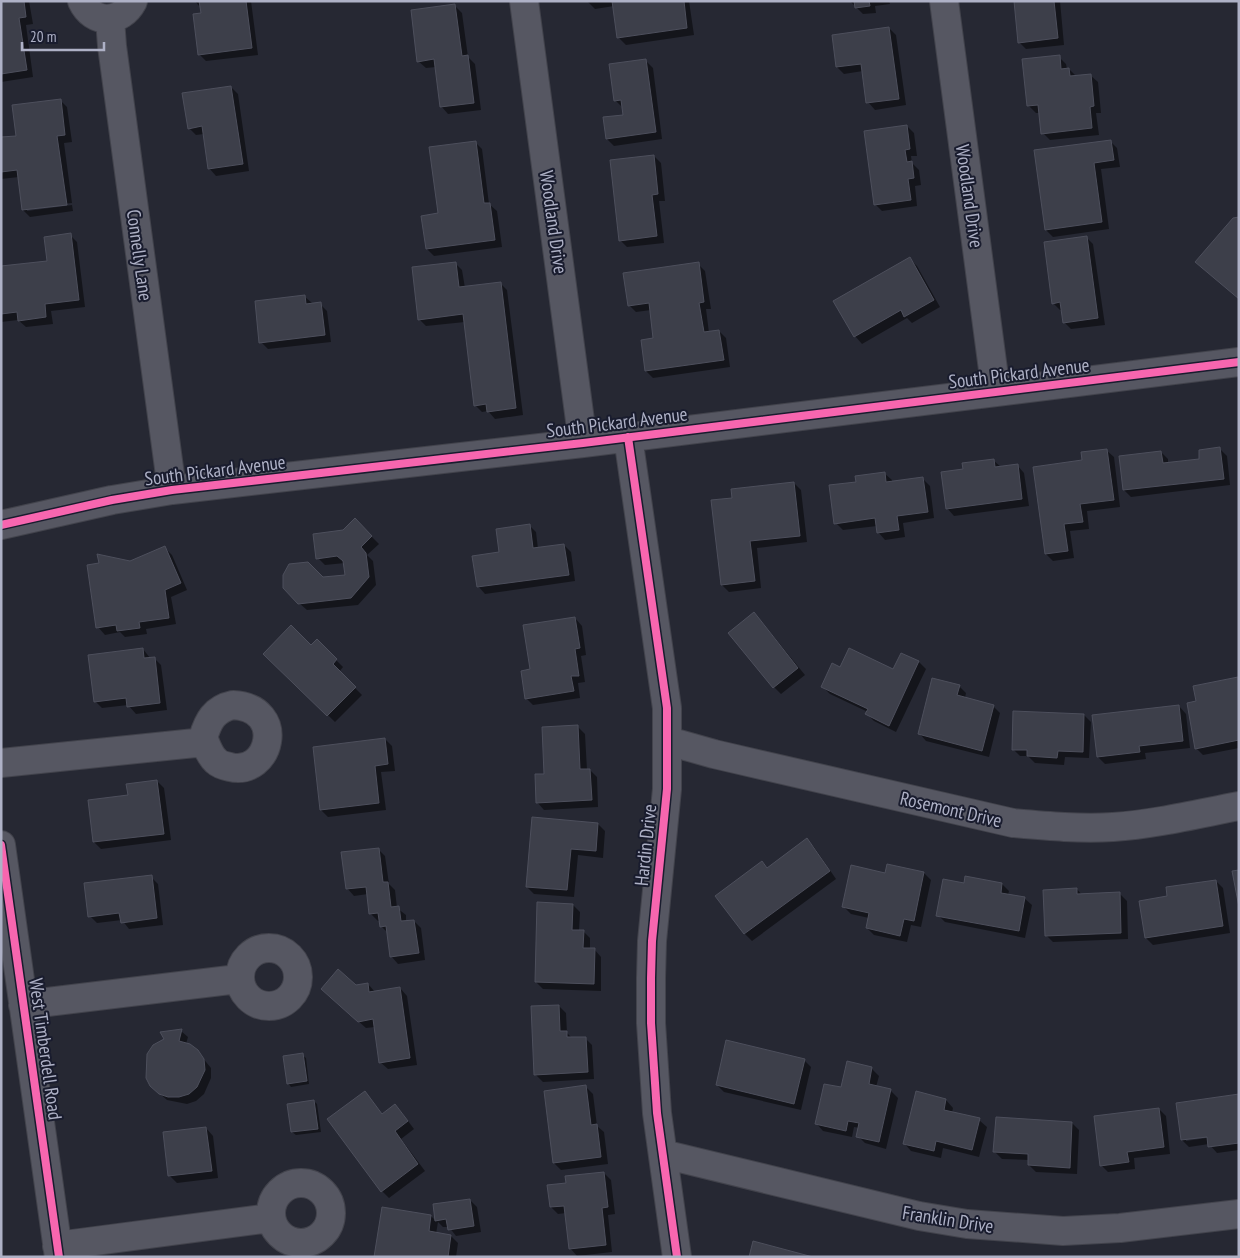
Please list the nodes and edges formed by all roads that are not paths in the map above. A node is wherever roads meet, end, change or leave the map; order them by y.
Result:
1 (82, 1) edge
2 (133, 1) edge
3 (524, 1) edge
4 (944, 1) edge
5 (110, 19) junction
6 (1239, 362) edge
7 (996, 392) junction
8 (628, 438) junction
9 (584, 443) junction
10 (172, 490) junction
11 (1, 525) edge
12 (668, 741) junction
13 (205, 742) dead end
14 (1, 763) edge
15 (1239, 806) edge
16 (1, 845) edge
17 (238, 978) dead end
18 (23, 1005) junction
19 (663, 1154) junction
20 (1239, 1214) edge
21 (271, 1218) dead end
22 (58, 1251) edge
23 (677, 1257) edge

1 - 5 street
2 - 5 street
3 - 9 street, Woodland Drive
4 - 7 street, Woodland Drive
5 - 10 street, Connelly Lane
6 - 7 street, South Pickard Avenue
7 - 8 street, South Pickard Avenue
8 - 9 street, South Pickard Avenue
8 - 12 street, Hardin Drive
9 - 10 street, South Pickard Avenue
10 - 11 street, South Pickard Avenue
12 - 15 street, Rosemont Drive
12 - 19 street, Hardin Drive
13 - 14 street
16 - 18 street, West Timberdell Road
17 - 18 street, West Timberdell Road
18 - 22 street, West Timberdell Road
19 - 20 street, Franklin Drive
19 - 23 street, Hardin Drive
21 - 22 street, West Timberdell Road

